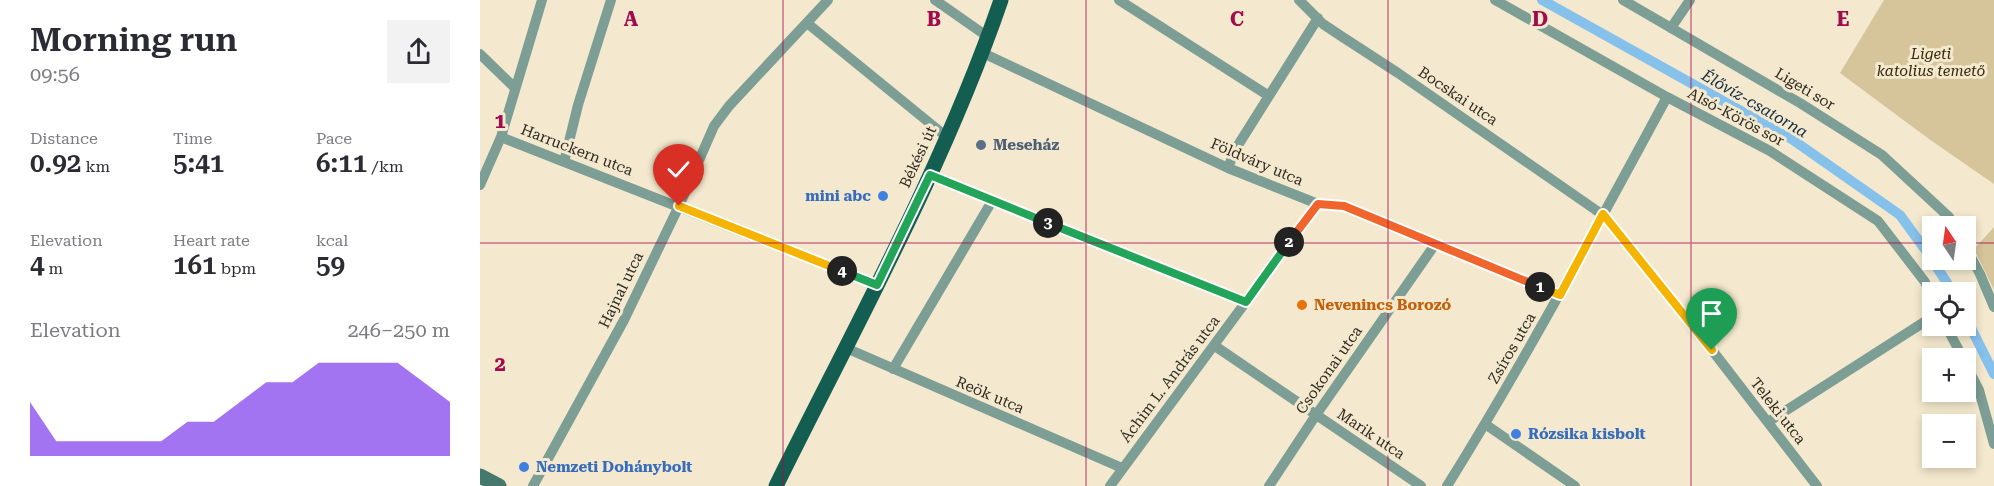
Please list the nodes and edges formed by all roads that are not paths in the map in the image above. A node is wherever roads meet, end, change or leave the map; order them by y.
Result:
1 (542, 0) edge
2 (611, 0) edge
3 (828, 0) edge
4 (935, 0) edge
5 (1001, 0) edge
6 (1119, 0) edge
7 (1495, 0) edge
8 (1623, 0) edge
9 (1690, 0) edge
10 (1301, 1) edge
11 (1318, 18) junction
12 (807, 23) junction
13 (1671, 28) junction
14 (988, 37) junction
15 (983, 53) junction
16 (480, 54) edge
17 (515, 88) junction
18 (1269, 96) junction
19 (1667, 97) junction
20 (501, 137) junction
21 (948, 138) junction
22 (564, 162) junction
23 (1228, 168) junction
24 (930, 175) junction
25 (480, 185) edge
26 (992, 201) junction
27 (1318, 204) junction
28 (679, 206) junction
29 (1603, 214) junction
30 (1947, 216) edge
31 (1436, 243) junction
32 (1976, 270) edge
33 (1925, 282) edge
34 (877, 285) junction
35 (1560, 295) junction
36 (1246, 302) junction
37 (1994, 307) edge
38 (1922, 323) edge
39 (1215, 346) junction
40 (846, 348) junction
41 (893, 369) junction
42 (1976, 386) edge
43 (1316, 415) junction
44 (1768, 422) junction
45 (1485, 424) junction
46 (1994, 444) edge
47 (1122, 468) junction
48 (480, 476) edge
49 (499, 486) edge
50 (533, 486) edge
51 (776, 486) edge
52 (1110, 486) edge
53 (1269, 486) edge
54 (1421, 486) edge
55 (1447, 486) edge
56 (1575, 486) edge
57 (1817, 486) edge

1 - 17 street
2 - 22 street
3 - 12 street, Hajnal utca
4 - 14 street
5 - 14 main road, Békési út
6 - 18 street
7 - 19 street, Alsó-Körös sor
8 - 13 street, Ligeti sor
9 - 13 street
10 - 11 street, Bocskai utca
11 - 18 street
11 - 29 street, Bocskai utca
12 - 21 street
12 - 28 street, Hajnal utca
13 - 30 street, Ligeti sor
14 - 15 main road, Békési út
15 - 21 main road, Békési út
15 - 23 street, Földváry utca
16 - 17 street
17 - 20 street
18 - 23 street
19 - 29 street, Zsíros utca
19 - 33 street, Alsó-Körös sor
20 - 22 street, Harruckern utca
20 - 25 street
21 - 24 main road, Békési út
22 - 28 street, Harruckern utca
23 - 27 street, Földváry utca
24 - 26 street
24 - 34 main road, Békési út
26 - 36 street
26 - 41 street
27 - 31 street, Földváry utca
27 - 36 street, Áchim L. András utca
28 - 34 street, Harruckern utca
28 - 50 street, Hajnal utca
29 - 35 street, Zsíros utca
29 - 44 street, Teleki utca
31 - 35 street, Földváry utca
31 - 43 street, Csokonai utca
32 - 37 street
34 - 40 main road, Békési út
35 - 45 street, Zsíros utca
36 - 39 street, Áchim L. András utca
38 - 44 street
39 - 43 street, Marik utca
39 - 47 street, Áchim L. András utca
40 - 41 street, Reök utca
40 - 51 main road, Békési út
41 - 47 street, Reök utca
42 - 46 street
43 - 53 street, Csokonai utca
43 - 54 street, Marik utca
44 - 57 street, Teleki utca
45 - 55 street, Zsíros utca
45 - 56 street
47 - 52 street, Áchim L. András utca
48 - 49 street

